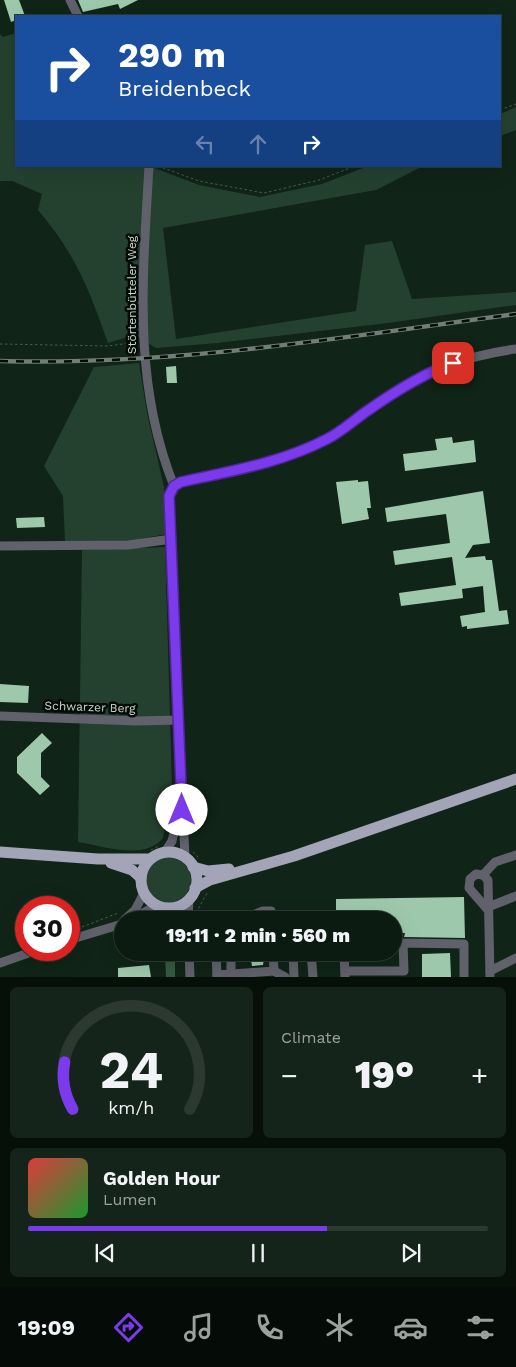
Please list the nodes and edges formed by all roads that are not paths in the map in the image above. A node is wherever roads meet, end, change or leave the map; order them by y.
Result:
1 (70, 0) edge
2 (78, 15) edge
3 (148, 167) edge
4 (516, 349) edge
5 (174, 486) junction
6 (172, 539) junction
7 (1, 546) edge
8 (0, 716) edge
9 (179, 720) junction
10 (516, 779) edge
11 (182, 786) junction
12 (0, 852) edge
13 (165, 852) junction
14 (151, 855) junction
15 (516, 855) edge
16 (98, 858) junction
17 (185, 858) junction
18 (193, 868) junction
19 (209, 875) junction
20 (483, 875) junction
21 (141, 878) junction
22 (144, 893) junction
23 (192, 893) junction
24 (516, 896) edge
25 (157, 908) junction
26 (488, 908) junction
27 (134, 911) edge
28 (150, 911) edge
29 (165, 911) edge
30 (186, 911) edge
31 (114, 924) edge
32 (80, 937) edge
33 (15, 958) edge
34 (516, 958) edge
35 (189, 961) edge
36 (216, 961) edge
37 (230, 961) edge
38 (273, 961) edge
39 (293, 961) edge
40 (312, 961) edge
41 (344, 961) edge
42 (0, 963) edge
43 (274, 971) junction
44 (231, 974) junction
45 (345, 974) edge
46 (490, 974) edge
47 (217, 976) edge
48 (190, 977) edge
49 (285, 977) edge
50 (294, 977) edge
51 (313, 977) edge
52 (464, 977) edge

1 - 2 street
3 - 5 street, Störtenbütteler Weg
4 - 5 street
5 - 6 street, Störtenbütteler Weg
6 - 7 street
6 - 9 street, Störtenbütteler Weg
8 - 9 street, Schwarzer Berg
9 - 11 street, Störtenbütteler Weg
10 - 19 main road
11 - 13 street, Störtenbütteler Weg
11 - 17 street, Störtenbütteler Weg
12 - 16 main road
13 - 14 main road
13 - 17 main road
14 - 16 main road
14 - 21 main road
15 - 20 street
16 - 21 main road
17 - 18 main road
18 - 19 main road
18 - 23 main road
19 - 23 main road
20 - 26 street
20 - 26 street
21 - 22 main road
22 - 25 main road
22 - 27 street
23 - 25 main road
23 - 30 street
24 - 26 street
25 - 28 street
25 - 29 street
26 - 46 street
31 - 32 street
33 - 42 street
34 - 46 street
35 - 48 street
36 - 47 street
37 - 44 street
38 - 43 street
39 - 50 street
40 - 51 street
41 - 45 street
43 - 44 street
43 - 49 street
44 - 47 street
45 - 52 street

